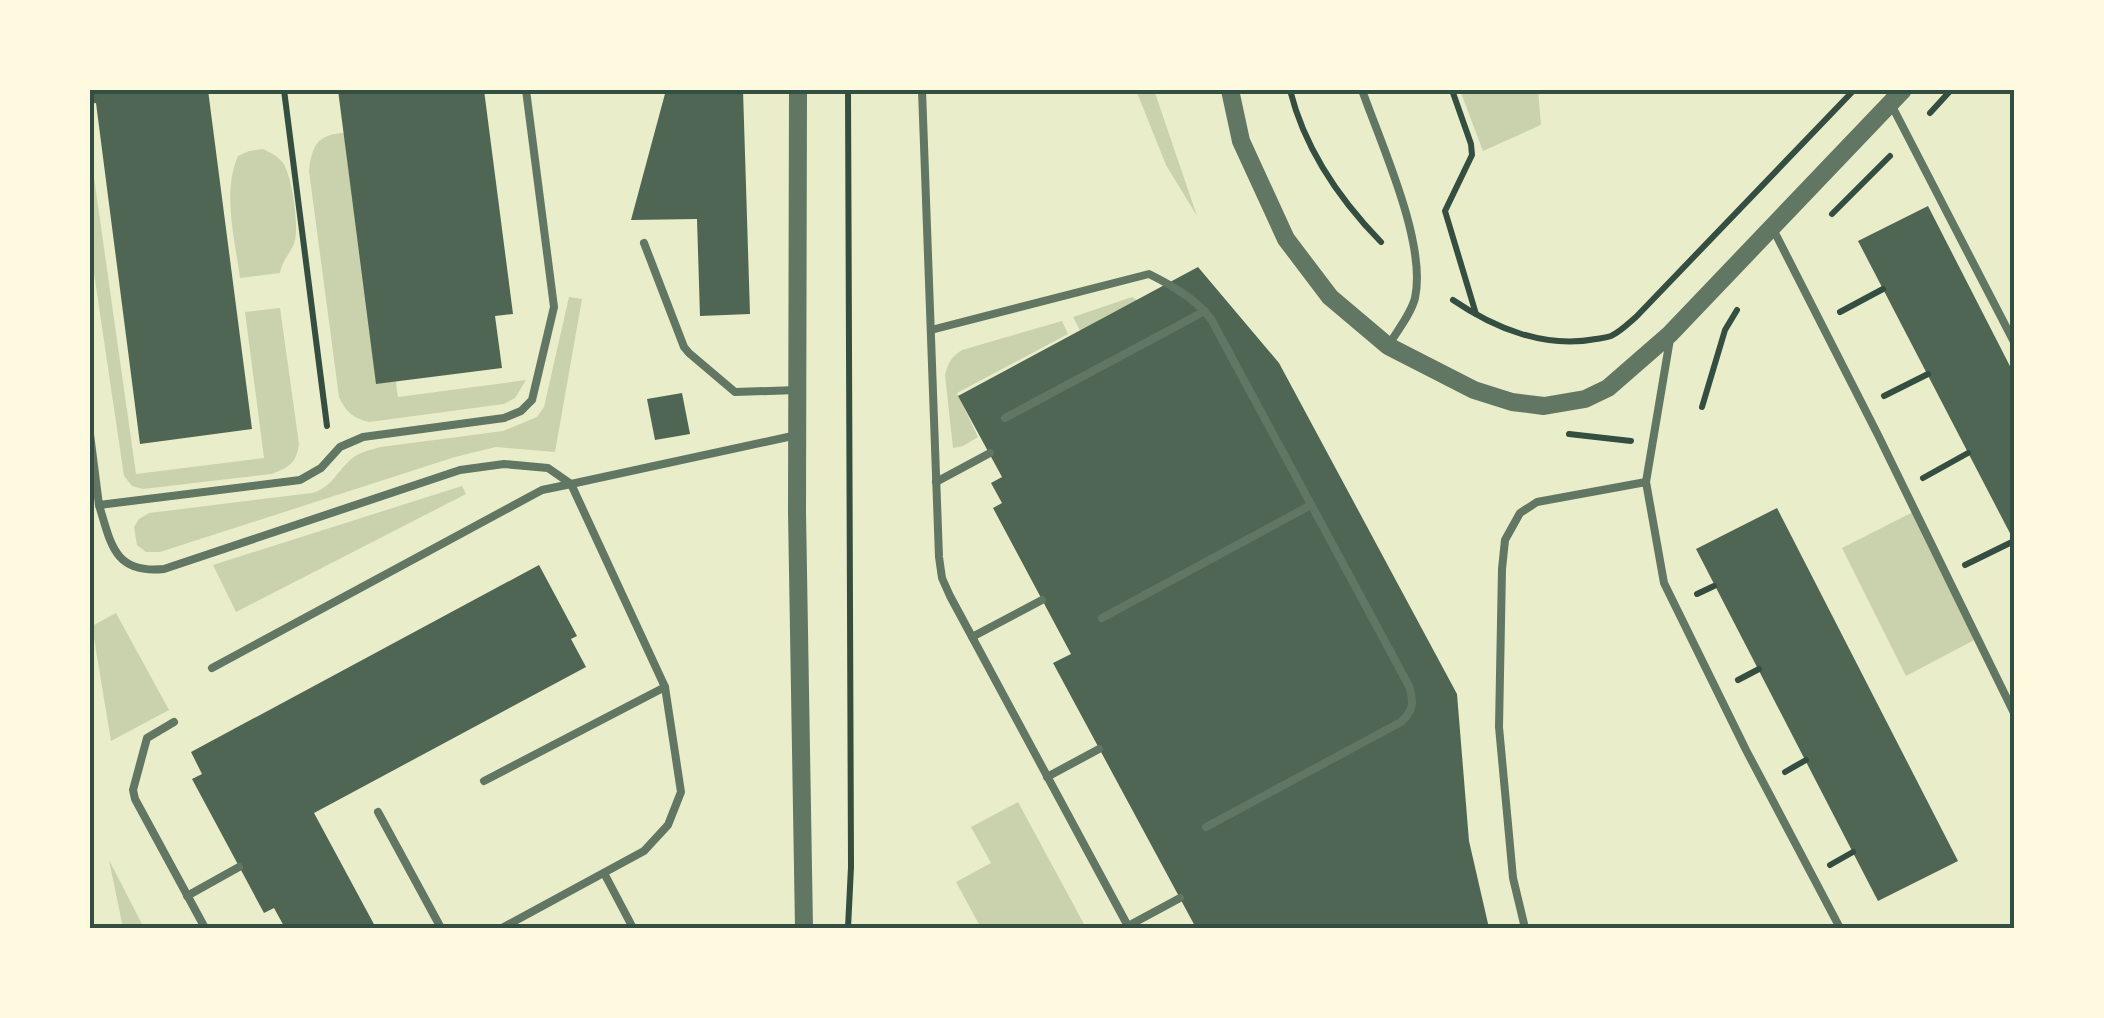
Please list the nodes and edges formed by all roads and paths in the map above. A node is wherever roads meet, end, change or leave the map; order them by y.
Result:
1 (284, 90) edge
2 (526, 90) edge
3 (798, 90) edge
4 (848, 90) edge
5 (922, 90) edge
6 (1230, 90) edge
7 (1290, 90) edge
8 (1362, 90) edge
9 (1452, 90) edge
10 (1854, 90) edge
11 (1951, 90) edge
12 (1896, 96) edge
13 (1930, 113) dead end
14 (1894, 152) dead end
15 (1820, 225) dead end
16 (1773, 228) junction
17 (1381, 242) dead end
18 (644, 243) dead end
19 (1883, 289) dead end
20 (1745, 298) dead end
21 (1453, 300) dead end
22 (1205, 311) junction
23 (1476, 316) junction
24 (1821, 322) junction
25 (931, 330) junction
26 (1670, 334) junction
27 (2014, 342) edge
28 (1388, 346) junction
29 (1928, 374) dead end
30 (798, 390) junction
31 (1864, 406) junction
32 (1702, 407) dead end
33 (1006, 418) dead end
34 (90, 434) edge
35 (797, 435) junction
36 (1968, 453) dead end
37 (990, 454) dead end
38 (332, 458) junction
39 (1920, 479) dead end
40 (936, 482) junction
41 (1646, 482) junction
42 (570, 484) junction
43 (99, 504) junction
44 (1310, 505) junction
45 (2014, 541) edge
46 (1963, 566) dead end
47 (1042, 600) dead end
48 (1102, 618) dead end
49 (972, 637) junction
50 (212, 668) dead end
51 (665, 687) junction
52 (2014, 712) edge
53 (174, 722) dead end
54 (1100, 749) dead end
55 (1047, 776) junction
56 (484, 780) dead end
57 (378, 812) dead end
58 (1206, 827) dead end
59 (239, 868) dead end
60 (604, 873) junction
61 (187, 896) junction
62 (1180, 898) dead end
63 (1128, 927) edge
64 (204, 928) edge
65 (440, 928) edge
66 (502, 928) edge
67 (633, 928) edge
68 (804, 928) edge
69 (848, 928) edge
70 (1524, 928) edge
71 (1840, 928) edge

1 - 38 path
2 - 38 lane
3 - 30 street
4 - 69 path
5 - 25 lane
6 - 28 street
7 - 17 path
8 - 28 lane
9 - 23 path
10 - 23 path
11 - 13 path
12 - 16 street
12 - 27 lane
14 - 15 path
16 - 24 lane
16 - 26 street
18 - 30 lane
19 - 24 path
20 - 32 path
21 - 23 path
22 - 25 lane
22 - 33 lane
22 - 44 lane
24 - 31 lane
25 - 40 lane
26 - 28 street
26 - 41 lane
29 - 31 path
30 - 35 street
31 - 52 lane
34 - 43 lane
35 - 42 lane
35 - 68 street
36 - 39 path
37 - 40 lane
38 - 43 lane
40 - 49 lane
41 - 70 lane
41 - 71 lane
42 - 43 lane
42 - 50 lane
42 - 51 lane
44 - 48 lane
44 - 58 lane
45 - 46 path
47 - 49 lane
49 - 55 lane
51 - 56 lane
51 - 60 lane
53 - 61 lane
54 - 55 lane
55 - 63 lane
57 - 65 lane
59 - 61 lane
60 - 66 lane
60 - 67 lane
61 - 64 lane
62 - 63 lane

